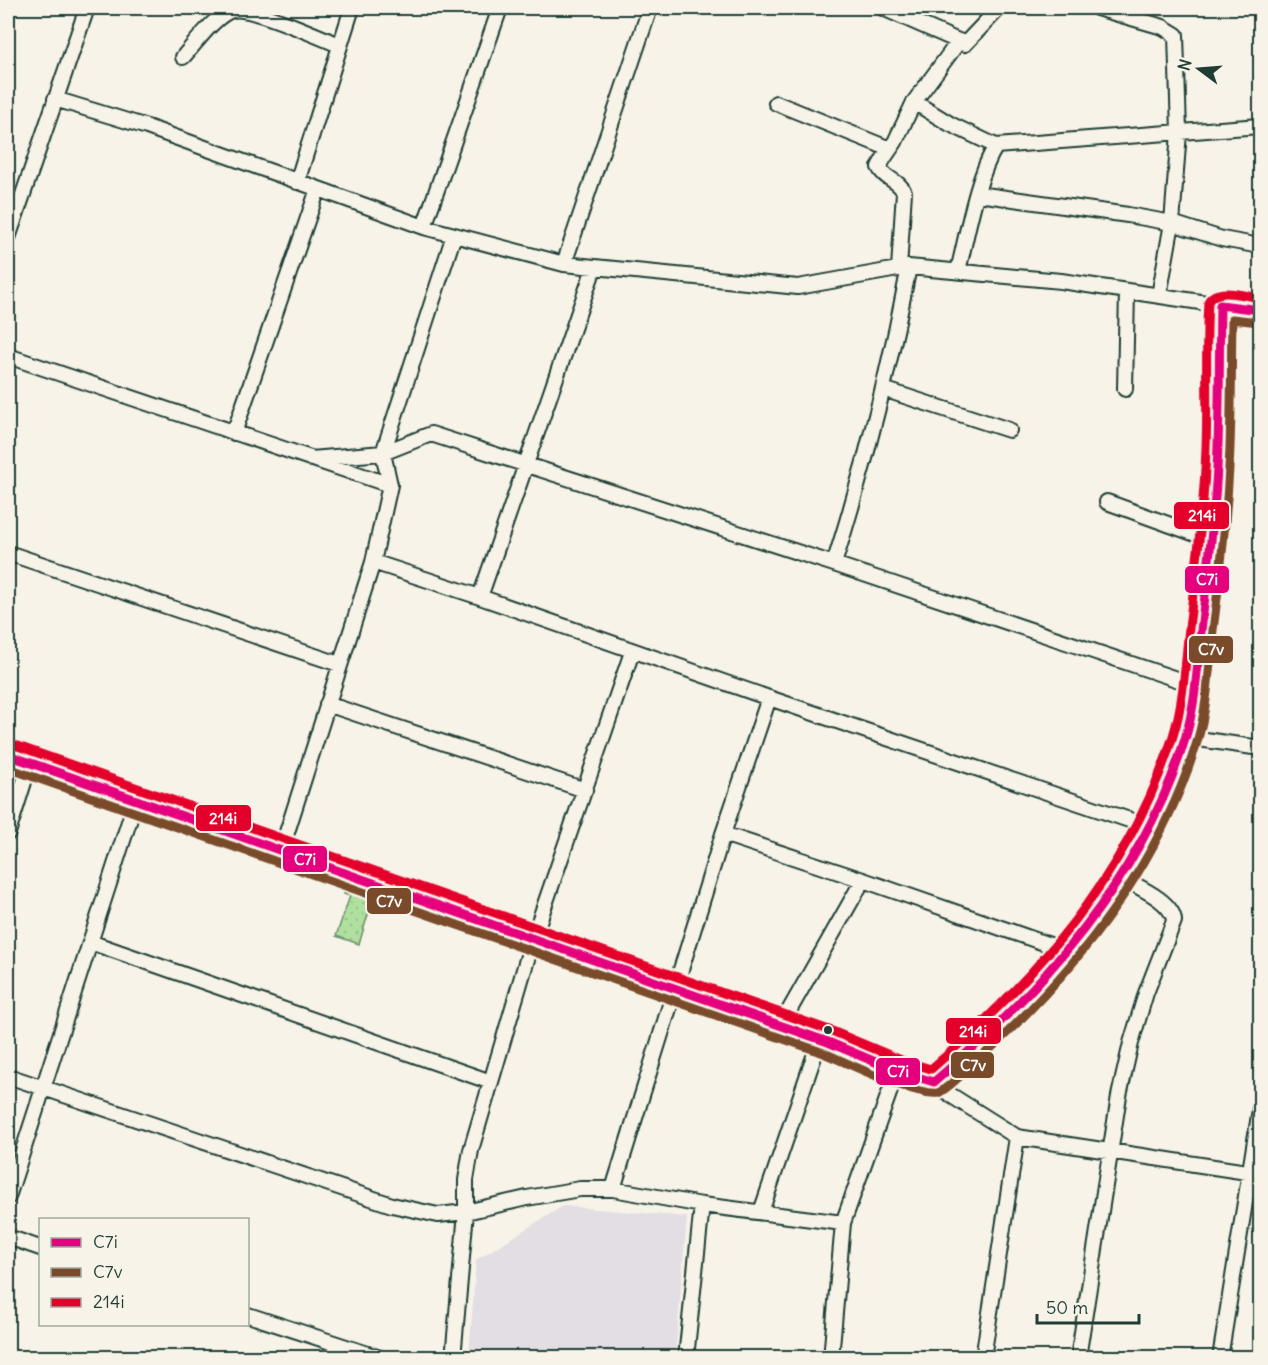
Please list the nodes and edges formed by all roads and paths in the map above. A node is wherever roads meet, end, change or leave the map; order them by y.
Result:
1 (87, 8) edge
2 (352, 8) edge
3 (500, 8) edge
4 (650, 8) edge
5 (883, 8) edge
6 (999, 8) edge
7 (1097, 8) edge
8 (959, 41) junction
9 (339, 45) junction
10 (183, 57) dead end
11 (55, 99) junction
12 (914, 102) junction
13 (776, 103) dead end
14 (1260, 126) edge
15 (1179, 132) junction
16 (996, 146) junction
17 (890, 149) junction
18 (297, 182) junction
19 (318, 189) junction
20 (978, 194) junction
21 (1172, 223) junction
22 (424, 227) junction
23 (454, 235) junction
24 (8, 238) edge
25 (1260, 246) edge
26 (564, 264) junction
27 (594, 268) junction
28 (904, 268) junction
29 (958, 271) junction
30 (1127, 291) junction
31 (1159, 296) junction
32 (1220, 306) junction
33 (1260, 310) edge
34 (8, 356) edge
35 (883, 389) junction
36 (1125, 389) dead end
37 (1009, 430) dead end
38 (234, 433) junction
39 (383, 453) junction
40 (310, 459) junction
41 (527, 465) junction
42 (390, 485) junction
43 (1107, 502) dead end
44 (1212, 540) junction
45 (8, 553) edge
46 (373, 562) junction
47 (834, 564) junction
48 (480, 597) junction
49 (632, 652) junction
50 (339, 664) junction
51 (1194, 685) junction
52 (769, 699) junction
53 (327, 704) junction
54 (1185, 737) junction
55 (1260, 748) edge
56 (8, 755) edge
57 (30, 763) junction
58 (585, 790) junction
59 (136, 800) junction
60 (1150, 827) junction
61 (8, 833) edge
62 (723, 834) junction
63 (281, 851) junction
64 (1122, 878) junction
65 (863, 880) junction
66 (533, 939) junction
67 (90, 942) junction
68 (1067, 951) junction
69 (674, 988) junction
70 (781, 1025) junction
71 (820, 1039) junction
72 (897, 1071) junction
73 (8, 1076) edge
74 (490, 1082) junction
75 (934, 1082) junction
76 (44, 1089) junction
77 (1260, 1108) edge
78 (1017, 1137) junction
79 (1111, 1150) junction
80 (1256, 1173) edge
81 (613, 1189) junction
82 (8, 1197) edge
83 (702, 1205) junction
84 (466, 1212) junction
85 (761, 1212) junction
86 (843, 1223) junction
87 (8, 1237) edge
88 (39, 1248) edge
89 (249, 1315) edge
90 (380, 1358) edge
91 (453, 1358) edge
92 (686, 1358) edge
93 (831, 1358) edge
94 (983, 1358) edge
95 (1078, 1358) edge
96 (1220, 1358) edge

1 - 11 street
2 - 9 street
3 - 22 street
4 - 26 street
5 - 8 street
6 - 8 street
7 - 15 street
8 - 12 street
9 - 10 street
9 - 18 street
11 - 18 street
11 - 24 street
12 - 16 street
12 - 17 street
13 - 17 street
14 - 15 street
15 - 16 street
15 - 21 street
16 - 20 street
17 - 28 street
18 - 19 street
19 - 22 street
19 - 38 street
20 - 21 street
20 - 29 street
21 - 25 street
21 - 31 street
22 - 23 street
23 - 26 street
23 - 39 street
26 - 27 street
27 - 28 street
27 - 41 street
28 - 29 street
28 - 35 street
29 - 30 street
30 - 31 street
30 - 36 street
31 - 32 street
32 - 33 street
32 - 44 street
34 - 38 street
35 - 37 street
35 - 47 street
38 - 40 street
39 - 40 street
39 - 41 street
39 - 42 street
40 - 42 street
41 - 47 street
41 - 48 street
42 - 46 street
43 - 44 street
44 - 51 street
45 - 50 street
46 - 48 street
46 - 50 street
47 - 51 street
48 - 49 street
49 - 52 street
49 - 58 street
50 - 53 street
51 - 54 street
52 - 60 street
52 - 62 street
53 - 58 street
53 - 63 street
54 - 55 street
54 - 60 street
56 - 57 street
57 - 59 street
57 - 61 street
58 - 66 street
59 - 63 street
59 - 67 street
60 - 64 street
62 - 65 street
62 - 69 street
63 - 66 street
64 - 68 street
64 - 79 street
65 - 68 street
65 - 70 street
66 - 69 street
66 - 74 street
67 - 74 street
67 - 76 street
68 - 75 street
69 - 70 street
69 - 81 street
70 - 71 street
71 - 72 street
71 - 85 street
72 - 75 street
72 - 86 street
73 - 76 street
74 - 84 street
75 - 78 street
76 - 82 street
76 - 84 street
77 - 80 street
78 - 79 street
78 - 94 street
79 - 80 street
79 - 95 street
80 - 96 street
81 - 83 street
81 - 84 street
83 - 85 street
83 - 92 street
84 - 91 street
85 - 86 street
86 - 93 street
87 - 88 street
89 - 90 street

